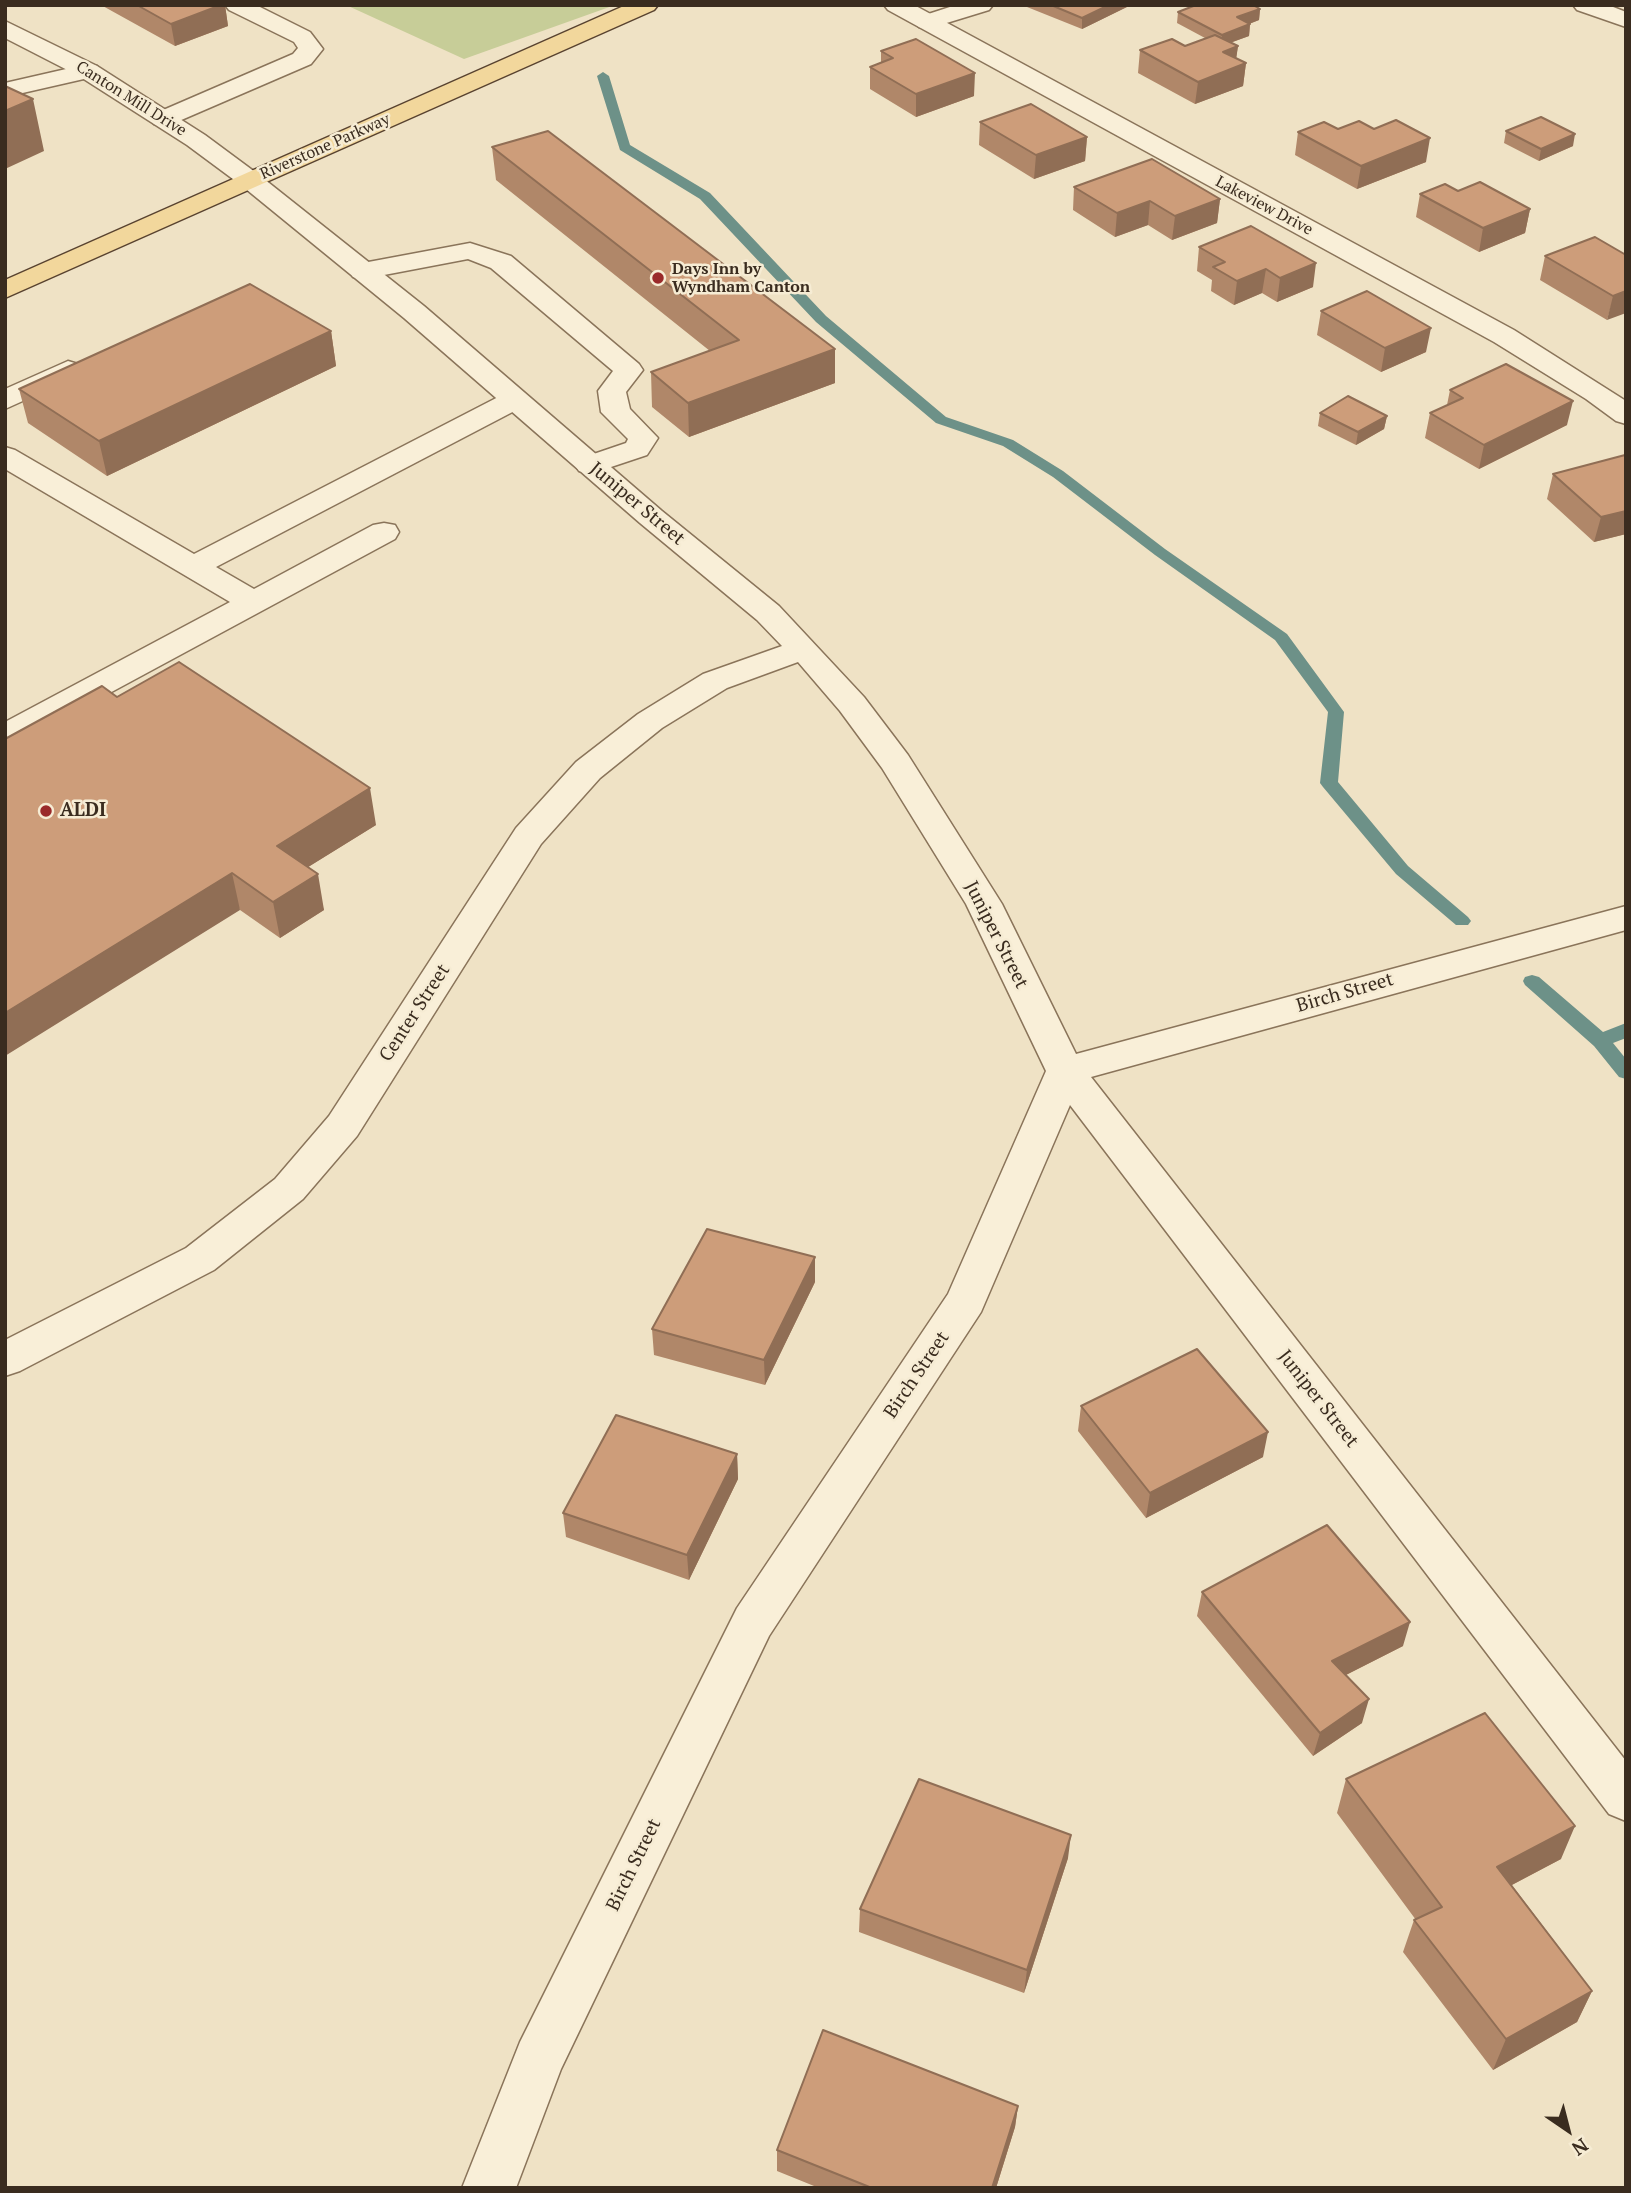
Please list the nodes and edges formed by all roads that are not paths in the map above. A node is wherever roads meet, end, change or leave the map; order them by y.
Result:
1 (237, 5) edge
2 (646, 5) edge
3 (896, 5) edge
4 (981, 5) edge
5 (1586, 5) edge
6 (1626, 20) edge
7 (928, 22) junction
8 (5, 28) edge
9 (89, 71) junction
10 (5, 90) edge
11 (163, 118) junction
12 (250, 180) junction
13 (363, 271) junction
14 (5, 290) edge
15 (90, 360) edge
16 (5, 400) edge
17 (514, 400) junction
18 (1626, 415) edge
19 (5, 456) edge
20 (590, 465) junction
21 (384, 532) dead end
22 (192, 567) junction
23 (253, 602) junction
24 (804, 649) junction
25 (5, 736) edge
26 (1626, 918) edge
27 (1065, 1071) junction
28 (5, 1359) edge
29 (1626, 1799) edge
30 (489, 2188) edge

1 - 11 street
2 - 12 main road, Riverstone Parkway
3 - 7 street, Lakeview Drive
4 - 7 street
5 - 6 street
7 - 18 street, Lakeview Drive
8 - 9 street, Canton Mill Drive
9 - 10 street
9 - 11 street, Canton Mill Drive
11 - 12 street, Canton Mill Drive
12 - 13 street, Juniper Street
12 - 14 main road, Riverstone Parkway
13 - 17 street, Juniper Street
13 - 20 street
15 - 16 street
17 - 20 street, Juniper Street
17 - 22 street
19 - 22 street
20 - 24 street, Juniper Street
21 - 23 street
22 - 23 street
23 - 25 street
24 - 27 street, Juniper Street
24 - 28 street, Center Street
26 - 27 street, Birch Street
27 - 29 street, Juniper Street
27 - 30 street, Birch Street

